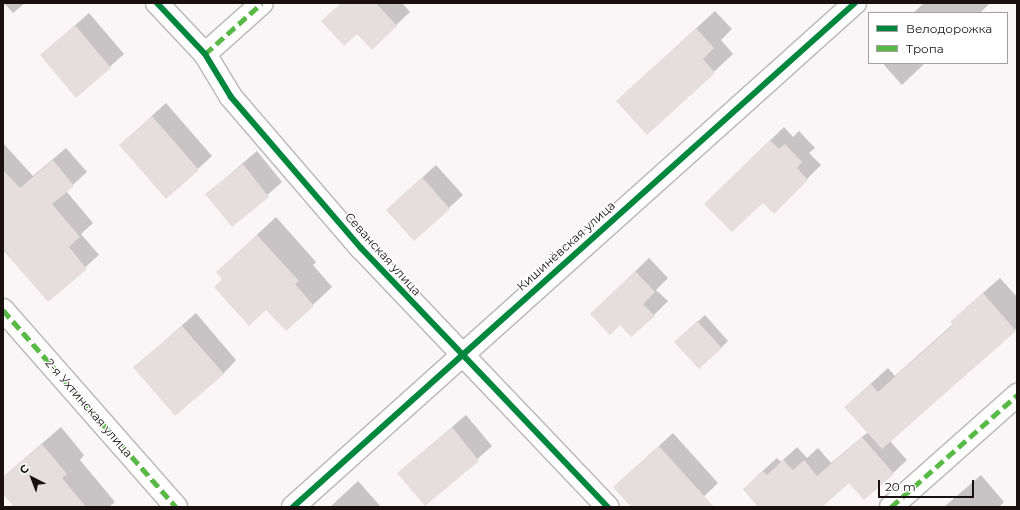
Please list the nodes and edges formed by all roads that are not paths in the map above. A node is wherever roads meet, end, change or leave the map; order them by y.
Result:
1 (157, 3) edge
2 (262, 3) edge
3 (855, 3) edge
4 (205, 54) junction
5 (3, 310) edge
6 (461, 354) junction
7 (1017, 395) edge
8 (176, 507) edge
9 (293, 507) edge
10 (608, 507) edge
11 (891, 507) edge

1 - 4 street, Севанская улица
2 - 4 street
3 - 6 street, Кишинёвская улица
4 - 6 street, Севанская улица
5 - 8 street, 2-я Ухтинская улица
6 - 9 street, Кишинёвская улица
6 - 10 street, Севанская улица
7 - 11 street

